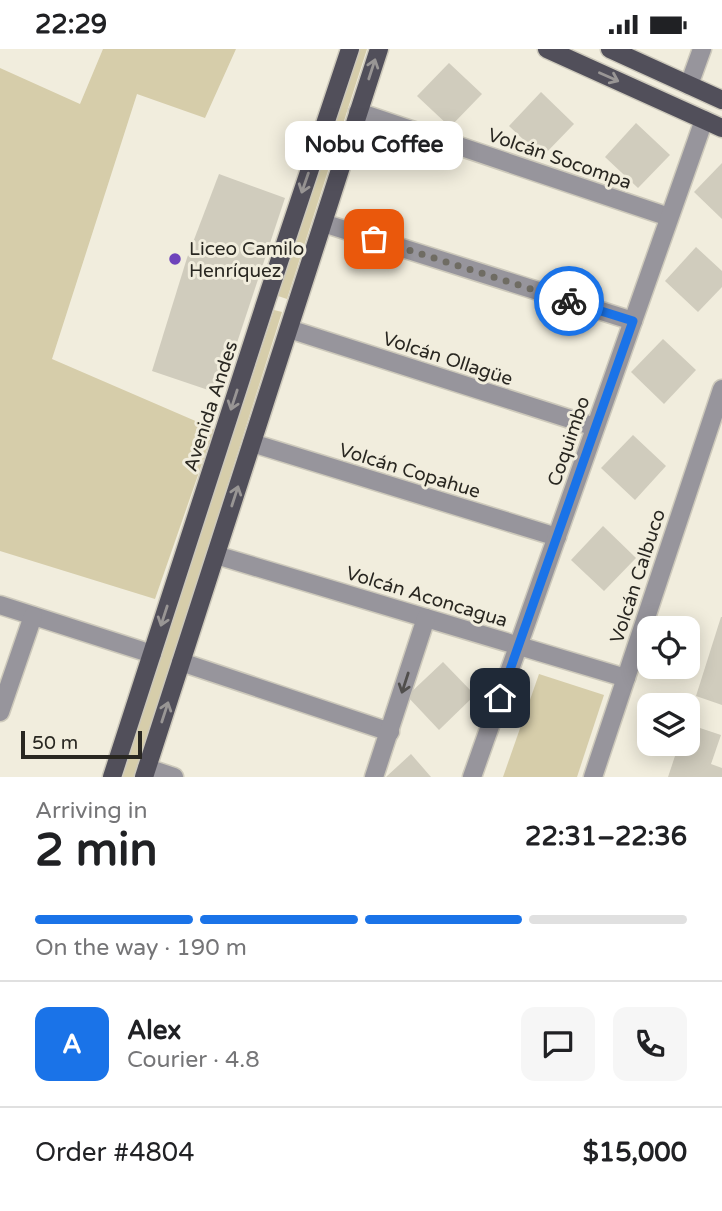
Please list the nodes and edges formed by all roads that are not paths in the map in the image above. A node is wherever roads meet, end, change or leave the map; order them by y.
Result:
1 (350, 49) edge
2 (379, 49) edge
3 (547, 49) edge
4 (610, 49) edge
5 (702, 49) edge
6 (689, 85) junction
7 (722, 103) edge
8 (358, 112) junction
9 (704, 120) junction
10 (722, 128) edge
11 (669, 217) junction
12 (323, 223) junction
13 (633, 321) junction
14 (289, 329) junction
15 (722, 389) edge
16 (595, 427) junction
17 (252, 443) junction
18 (557, 537) junction
19 (216, 555) junction
20 (0, 605) edge
21 (33, 616) junction
22 (426, 618) junction
23 (519, 645) junction
24 (152, 654) junction
25 (181, 662) junction
26 (626, 678) junction
27 (0, 712) edge
28 (390, 732) junction
29 (146, 772) edge
30 (113, 777) edge
31 (174, 777) edge
32 (374, 777) edge
33 (472, 777) edge
34 (593, 777) edge

1 -> 24 main road, Avenida Andes
8 -> 2 main road
3 -> 9 main road
4 - 6 main road
5 - 6 street
6 - 7 main road
7 - 9 main road
8 - 11 street, Volcán Socompa
8 - 12 main road
9 - 10 main road
9 - 11 street, Coquimbo
11 - 13 street, Coquimbo
12 - 13 street
12 - 14 main road
13 - 16 street, Coquimbo
14 - 16 street, Volcán Ollagüe
14 - 17 main road
15 - 26 street, Volcán Calbuco
16 - 18 street, Coquimbo
17 - 18 street, Volcán Copahue
19 -> 17 main road
18 - 23 street, Coquimbo
19 - 22 street, Volcán Aconcagua
19 - 25 main road
20 - 21 street
21 - 24 street
21 - 27 street
22 - 23 street, Volcán Aconcagua
22 -> 28 street
23 - 26 street, Volcán Aconcagua
23 - 33 street, Coquimbo
24 - 30 main road, Avenida Andes
25 - 28 street
29 -> 25 main road
26 - 34 street, Volcán Calbuco
28 - 32 street
29 - 31 street

